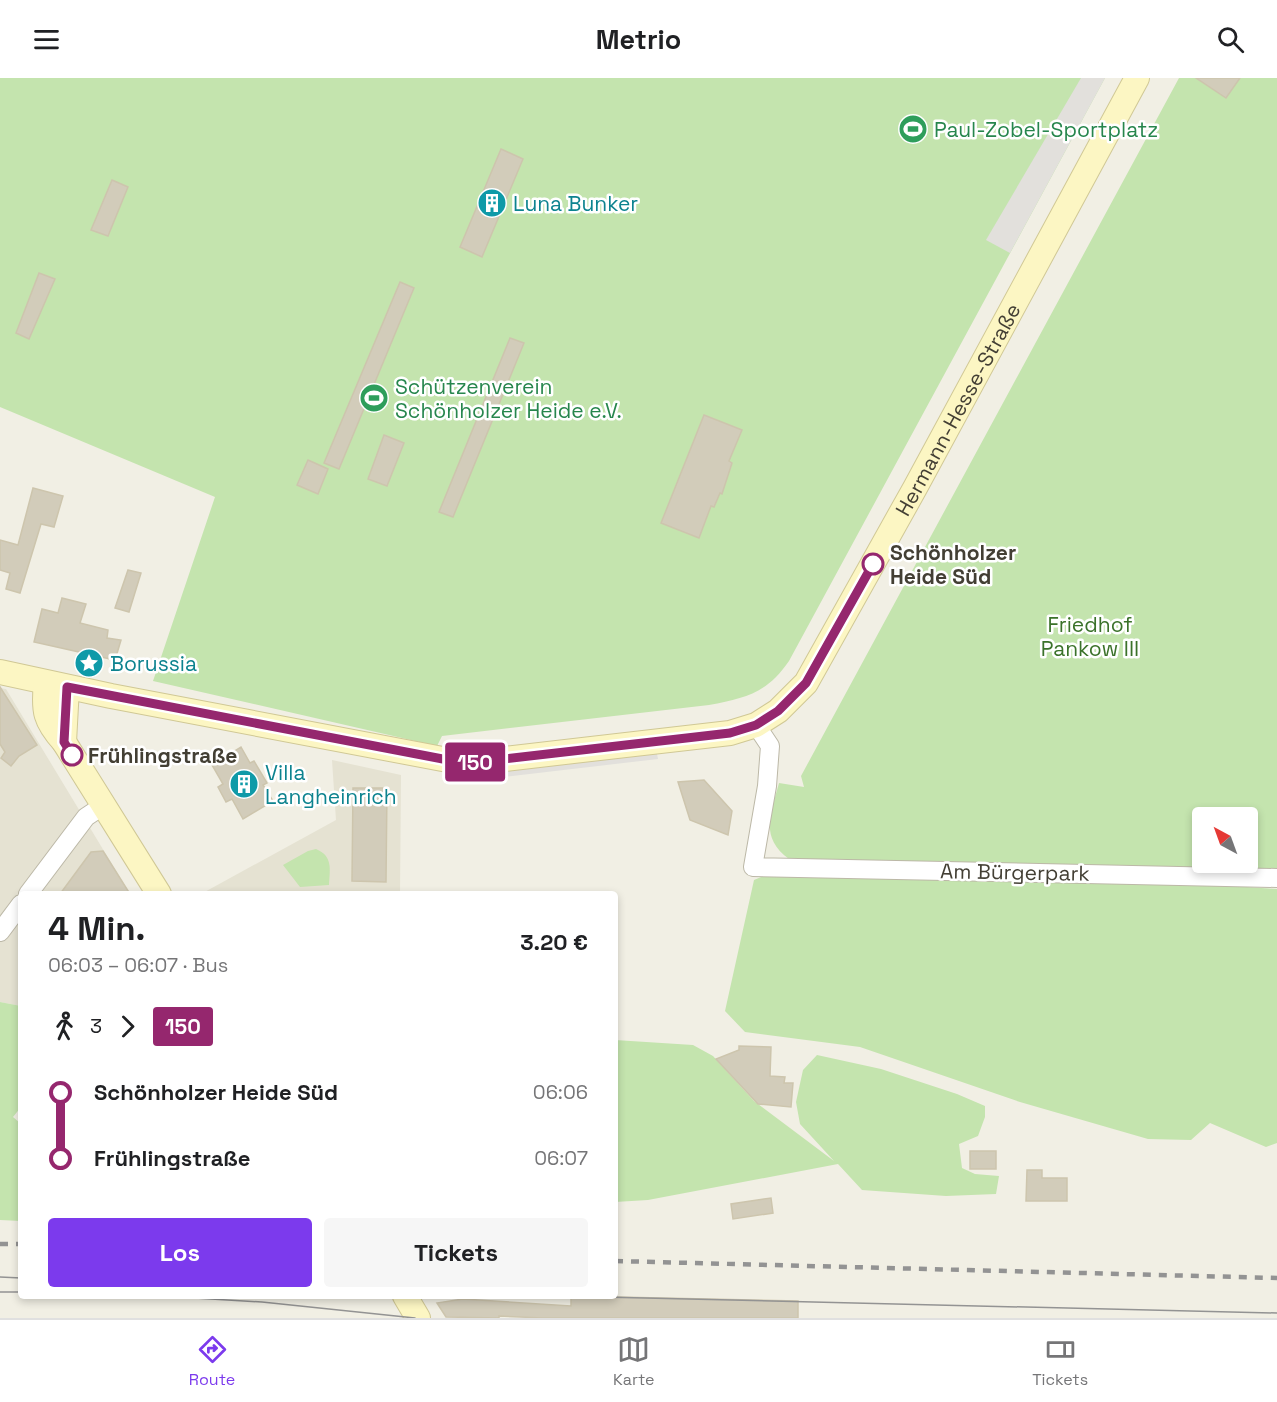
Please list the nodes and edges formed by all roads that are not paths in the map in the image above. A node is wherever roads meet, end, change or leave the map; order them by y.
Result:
1 (1137, 78) edge
2 (0, 672) edge
3 (56, 685) junction
4 (756, 725) junction
5 (104, 805) junction
6 (1277, 878) edge
7 (30, 891) edge
8 (157, 891) edge
9 (18, 908) edge
10 (0, 932) edge
11 (407, 1299) edge
12 (418, 1318) edge

1 - 4 main road, Hermann-Hesse-Straße
2 - 3 main road, Hermann-Hesse-Straße
3 - 4 main road, Hermann-Hesse-Straße
3 - 5 main road
4 - 6 street, Am Bürgerpark
5 - 7 street
5 - 8 main road
9 - 10 street
11 - 12 main road

